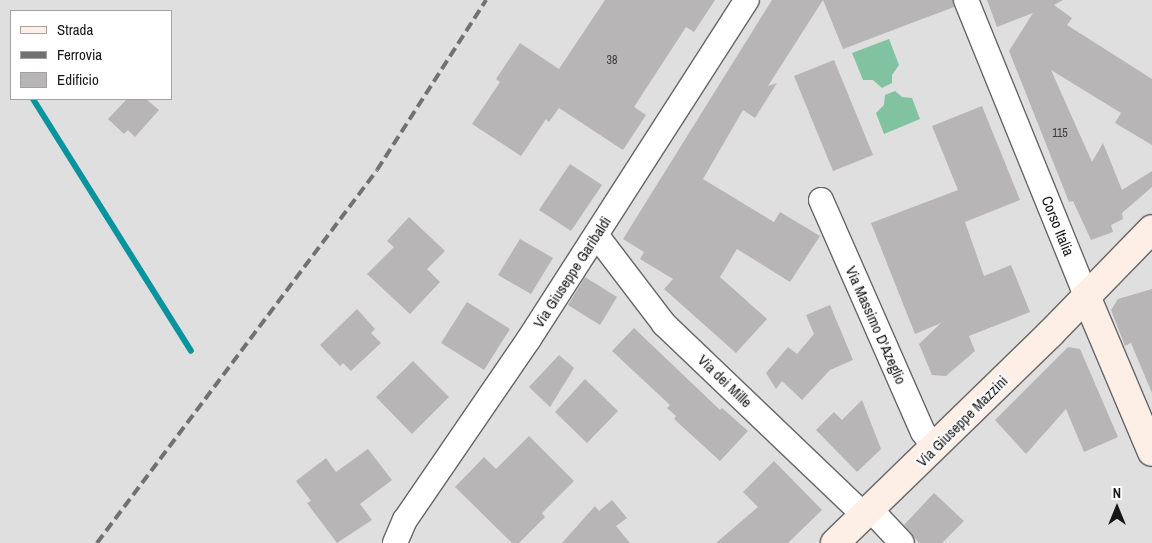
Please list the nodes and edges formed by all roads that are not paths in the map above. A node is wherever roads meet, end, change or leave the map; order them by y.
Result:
1 (747, 0) edge
2 (966, 0) edge
3 (821, 200) dead end
4 (1152, 229) edge
5 (596, 236) junction
6 (1086, 296) junction
7 (934, 448) junction
8 (1152, 452) edge
9 (868, 513) junction
10 (380, 543) edge
11 (387, 543) edge
12 (396, 543) edge
13 (835, 543) edge
14 (902, 543) edge

1 - 5 street, Via Giuseppe Garibaldi
2 - 6 street, Corso Italia
3 - 7 street, Via Massimo D'Azeglio
4 - 6 street, Via Giuseppe Mazzini
5 - 9 street, Via dei Mille
5 - 12 street, Via Giuseppe Garibaldi
6 - 7 street, Via Giuseppe Mazzini
6 - 8 street, Corso Italia
7 - 9 street, Via Giuseppe Mazzini
9 - 13 street, Via Giuseppe Mazzini
9 - 14 street, Via dei Mille
10 - 11 street

